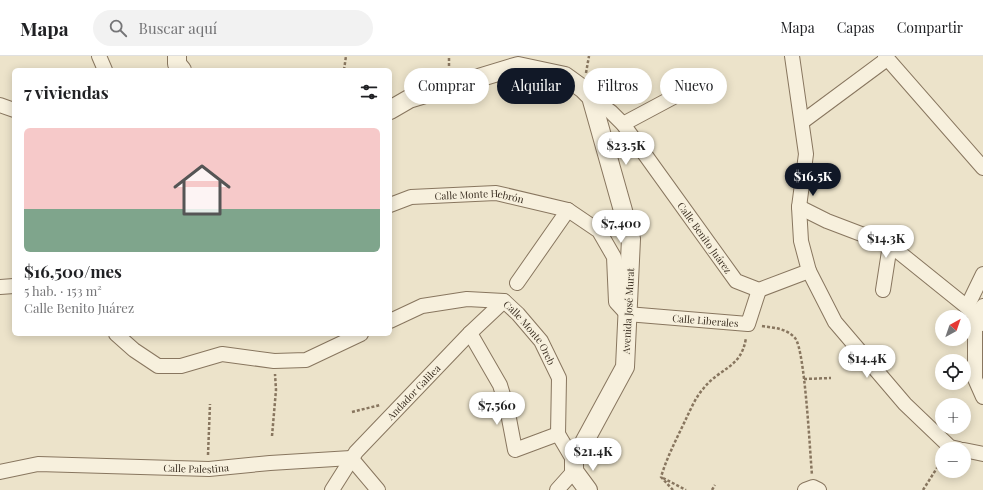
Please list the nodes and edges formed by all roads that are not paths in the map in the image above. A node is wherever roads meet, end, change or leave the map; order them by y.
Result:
1 (98, 56) edge
2 (177, 56) edge
3 (792, 56) edge
4 (886, 58) edge
5 (104, 68) edge
6 (180, 68) edge
7 (583, 89) edge
8 (593, 104) edge
9 (600, 104) edge
10 (660, 104) edge
11 (0, 105) edge
12 (12, 109) edge
13 (392, 109) edge
14 (802, 122) junction
15 (623, 124) junction
16 (983, 168) edge
17 (392, 204) edge
18 (799, 207) junction
19 (568, 210) junction
20 (890, 245) junction
21 (809, 271) junction
22 (983, 274) edge
23 (517, 283) dead end
24 (12, 286) edge
25 (0, 287) edge
26 (759, 290) junction
27 (883, 290) dead end
28 (504, 302) junction
29 (977, 313) edge
30 (627, 314) junction
31 (392, 320) edge
32 (470, 333) junction
33 (118, 336) edge
34 (358, 336) edge
35 (983, 397) edge
36 (558, 434) junction
37 (945, 442) edge
38 (971, 451) edge
39 (983, 454) edge
40 (351, 458) junction
41 (574, 466) junction
42 (0, 472) edge
43 (332, 490) edge
44 (378, 490) edge
45 (557, 490) edge
46 (588, 490) edge

1 - 5 street
2 - 6 street
3 - 14 street
4 - 14 street
4 - 16 street
7 - 13 street
8 - 30 street, Avenida José Murat
9 - 15 street, Calle Benito Juárez
10 - 15 street
11 - 12 street
14 - 18 street
15 - 26 street, Calle Benito Juárez
17 - 19 street, Calle Monte Hebrón
18 - 20 street
18 - 21 street
19 - 23 street
19 - 30 street
20 - 27 street
20 - 29 street
21 - 26 street
21 - 37 street
22 - 29 street
24 - 25 street
26 - 30 street, Calle Liberales
28 - 31 street, Calle Monte Oreb
28 - 32 street, Andador Galilea
28 - 36 street, Calle Monte Oreb
29 - 35 street
30 - 41 street, Avenida José Murat
32 - 36 street
32 - 40 street, Andador Galilea
33 - 34 street
36 - 41 street
38 - 39 street
40 - 42 street, Calle Palestina
40 - 43 street, Andador Galilea
40 - 44 street
41 - 45 street
41 - 46 street

